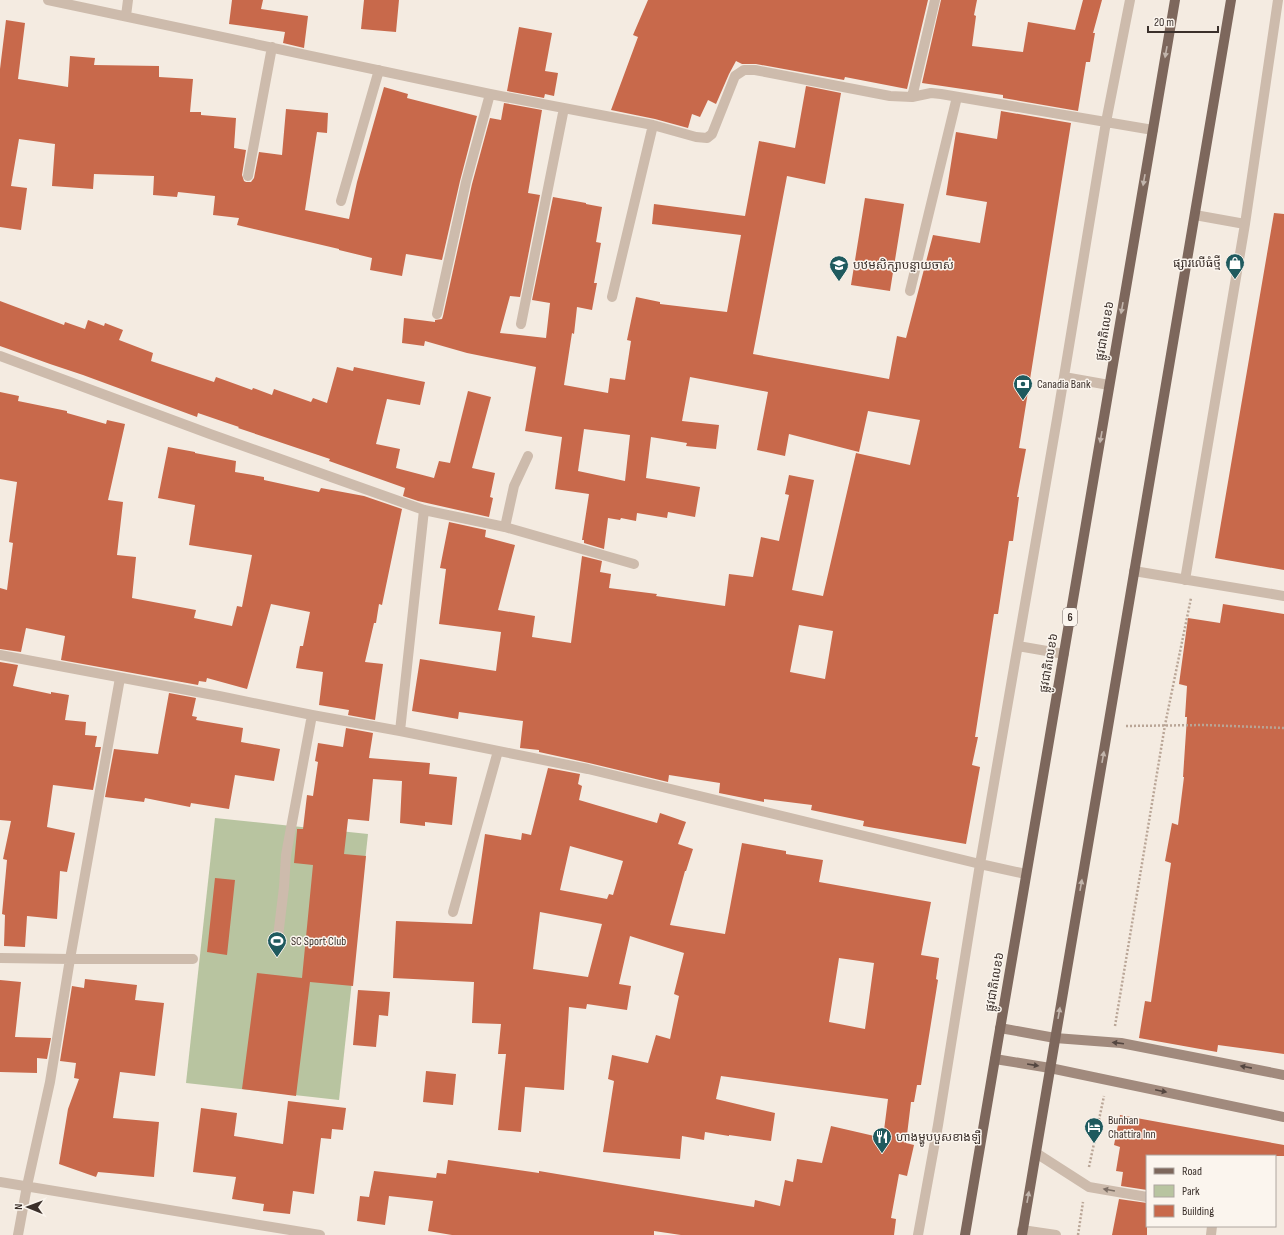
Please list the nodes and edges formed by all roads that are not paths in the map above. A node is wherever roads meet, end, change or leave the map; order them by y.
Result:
1 (48, 0) edge
2 (128, 0) edge
3 (935, 0) edge
4 (1130, 0) edge
5 (1175, 0) edge
6 (1231, 0) edge
7 (1278, 0) edge
8 (126, 16) junction
9 (272, 47) junction
10 (379, 70) junction
11 (490, 94) junction
12 (912, 97) junction
13 (957, 97) junction
14 (564, 108) junction
15 (1106, 122) junction
16 (653, 125) junction
17 (1153, 130) junction
18 (248, 176) dead end
19 (341, 201) dead end
20 (1195, 215) junction
21 (1244, 224) junction
22 (910, 291) dead end
23 (612, 296) dead end
24 (437, 314) dead end
25 (521, 324) dead end
26 (0, 356) edge
27 (1064, 377) junction
28 (1109, 385) junction
29 (528, 456) dead end
30 (424, 510) junction
31 (505, 527) junction
32 (634, 564) dead end
33 (1134, 571) junction
34 (1190, 580) junction
35 (1284, 596) edge
36 (1018, 646) junction
37 (1064, 654) junction
38 (0, 655) edge
39 (120, 678) junction
40 (312, 715) junction
41 (400, 731) junction
42 (498, 751) junction
43 (980, 864) junction
44 (1026, 874) junction
45 (453, 912) dead end
46 (276, 945) dead end
47 (0, 958) edge
48 (193, 958) dead end
49 (70, 959) junction
50 (1000, 1028) junction
51 (1055, 1038) junction
52 (995, 1060) junction
53 (1050, 1068) junction
54 (1284, 1075) edge
55 (1284, 1117) edge
56 (1036, 1153) junction
57 (0, 1182) edge
58 (26, 1186) junction
59 (1146, 1196) edge
60 (1022, 1232) edge
61 (18, 1235) edge
62 (320, 1235) edge
63 (918, 1235) edge
64 (965, 1235) edge
65 (1056, 1235) edge

1 - 8 street
2 - 8 street
3 - 12 street
4 - 15 street
5 -> 17 main road, ផ្លូវជាតិលេខ៦ / 6
6 - 20 main road
7 - 21 street
8 - 9 street
9 - 10 street
9 - 18 street
10 - 11 street
10 - 19 street
11 - 14 street
11 - 24 street
12 - 13 street
12 - 16 street
13 - 15 street
13 - 22 street
14 - 16 street
14 - 25 street
15 - 17 street
15 - 27 street
16 - 23 street
17 -> 28 main road, ផ្លូវជាតិលេខ៦ / 6
20 - 21 street
20 - 33 main road
21 - 34 street
26 - 30 street
27 - 28 street
27 - 36 street
28 -> 37 main road, ផ្លូវជាតិលេខ៦ / 6
29 - 31 street
30 - 31 street
30 - 41 street
31 - 32 street
33 - 34 street
51 -> 33 main road
34 - 35 street
36 - 37 street
36 - 43 street
37 - 44 main road, ផ្លូវជាតិលេខ៦ / 6
38 - 39 street
39 - 40 street
39 - 49 street
40 - 41 street
40 - 46 street
41 - 42 street
42 - 43 street
42 - 45 street
43 - 44 street
43 - 63 street
44 - 50 main road, ផ្លូវជាតិលេខ៦ / 6
47 - 49 street
48 - 49 street
49 - 58 street
50 - 51 main road
50 - 52 main road, ផ្លូវជាតិលេខ៦ / 6
51 - 53 main road
54 -> 51 main road
52 -> 53 main road
52 - 64 main road, ផ្លូវជាតិលេខ៦ / 6
53 -> 55 main road
53 - 56 main road
59 -> 56 street
60 -> 56 main road
57 - 58 street
58 - 61 street
58 - 62 street
60 - 65 street

